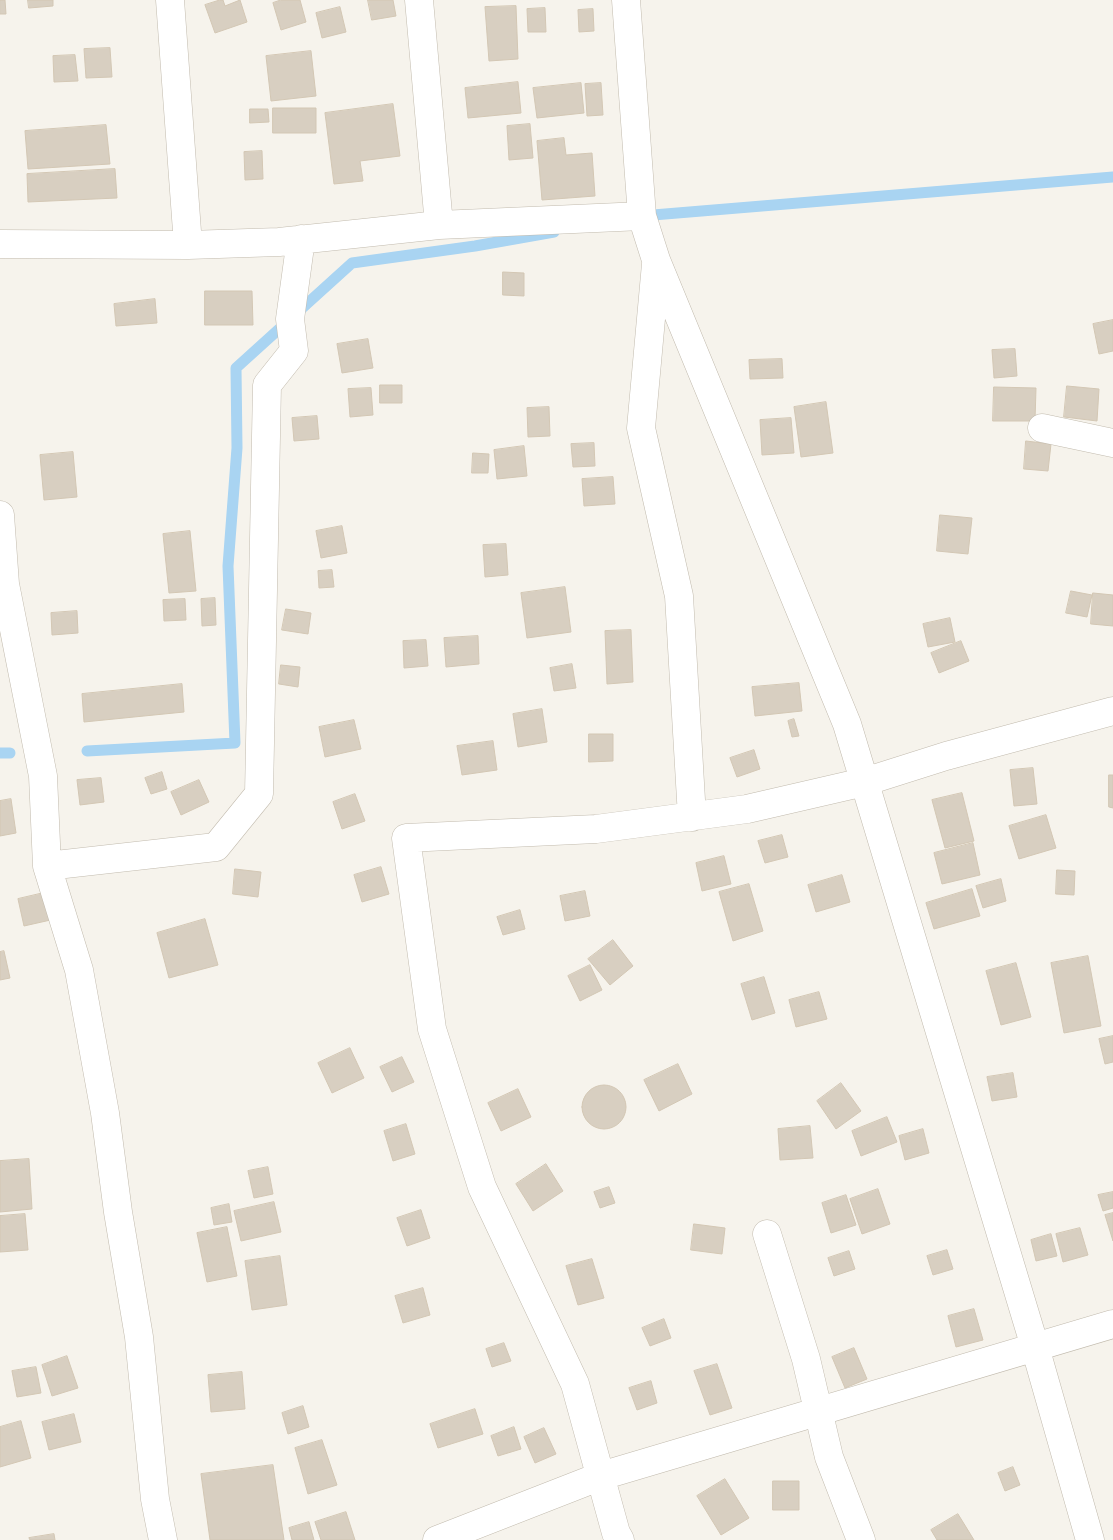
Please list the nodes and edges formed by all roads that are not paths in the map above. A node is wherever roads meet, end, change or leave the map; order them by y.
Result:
1 (170, 0) edge
2 (419, 0) edge
3 (626, 0) edge
4 (642, 216) junction
5 (439, 225) junction
6 (302, 239) junction
7 (0, 244) edge
8 (188, 245) junction
9 (656, 260) junction
10 (1042, 428) dead end
11 (1113, 443) edge
12 (0, 515) edge
13 (1113, 711) edge
14 (864, 782) junction
15 (692, 817) junction
16 (47, 866) junction
17 (767, 1234) dead end
18 (1113, 1324) edge
19 (1035, 1347) junction
20 (818, 1411) junction
21 (601, 1476) junction
22 (163, 1540) edge
23 (437, 1540) edge
24 (620, 1540) edge
25 (861, 1540) edge
26 (1090, 1540) edge

1 - 8 street
2 - 5 street
3 - 4 street
4 - 5 street
4 - 9 street
5 - 6 street
6 - 8 street
6 - 16 street
7 - 8 street
9 - 14 street
9 - 15 street
10 - 11 street
12 - 16 street
13 - 14 street
14 - 15 street
14 - 19 street
15 - 21 street
16 - 22 street
17 - 20 street
18 - 19 street
19 - 20 street
19 - 26 street
20 - 21 street
20 - 25 street
21 - 23 street
21 - 24 street

